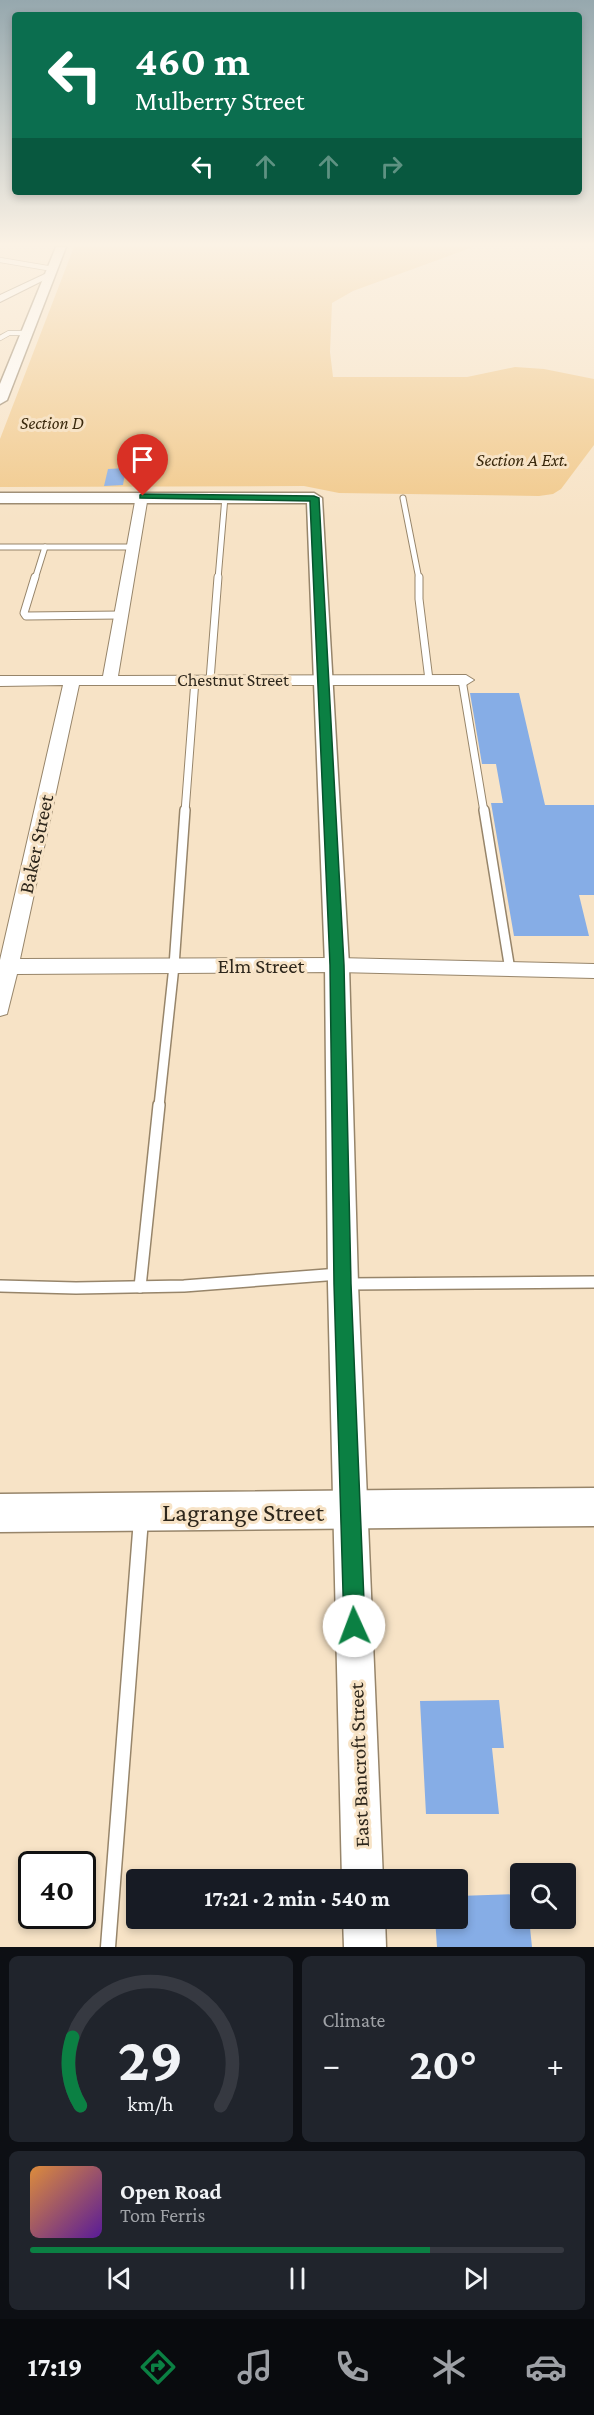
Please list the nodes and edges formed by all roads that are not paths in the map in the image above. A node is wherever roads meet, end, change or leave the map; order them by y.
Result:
1 (25, 338) edge
2 (4, 382) edge
3 (0, 400) edge
4 (142, 496) junction
5 (225, 497) junction
6 (0, 498) edge
7 (403, 498) dead end
8 (0, 547) edge
9 (45, 547) junction
10 (133, 547) junction
11 (121, 615) junction
12 (322, 679) junction
13 (202, 680) junction
14 (429, 680) junction
15 (464, 680) joint
16 (0, 681) edge
17 (72, 681) junction
18 (110, 681) junction
19 (337, 965) junction
20 (174, 966) junction
21 (5, 967) edge
22 (510, 969) junction
23 (594, 971) edge
24 (0, 1008) edge
25 (343, 1279) junction
26 (594, 1282) edge
27 (0, 1286) edge
28 (140, 1287) junction
29 (594, 1507) edge
30 (351, 1511) junction
31 (141, 1512) junction
32 (0, 1513) edge
33 (363, 1869) edge
34 (364, 1929) edge
35 (108, 1947) edge
36 (365, 1947) edge

1 - 2 street
2 - 3 street
4 - 5 street
4 - 6 street
4 - 10 street
5 - 12 street, East Bancroft Street
5 - 13 lane
7 - 14 lane
8 - 9 lane
9 - 10 lane
9 - 11 lane
10 - 11 street
11 - 18 street
12 - 13 street, Chestnut Street
12 - 14 street, Chestnut Street
12 - 19 street, East Bancroft Street
13 - 18 street, Chestnut Street
13 - 20 lane
14 - 15 street, Chestnut Street
15 - 22 lane
16 - 17 street, Chestnut Street
17 - 18 street, Chestnut Street
17 - 21 street, Baker Street
19 - 20 street, Elm Street
19 - 22 street, Elm Street
19 - 25 street, East Bancroft Street
20 - 21 street, Elm Street
20 - 28 lane
21 - 24 street, Baker Street
22 - 23 street, Elm Street
25 - 26 lane
25 - 28 lane
25 - 30 street, East Bancroft Street
27 - 28 lane
29 - 30 main road, Lagrange Street
30 - 31 main road, Lagrange Street
30 - 33 street, East Bancroft Street
31 - 32 main road, Lagrange Street
31 - 35 lane
34 - 36 street

